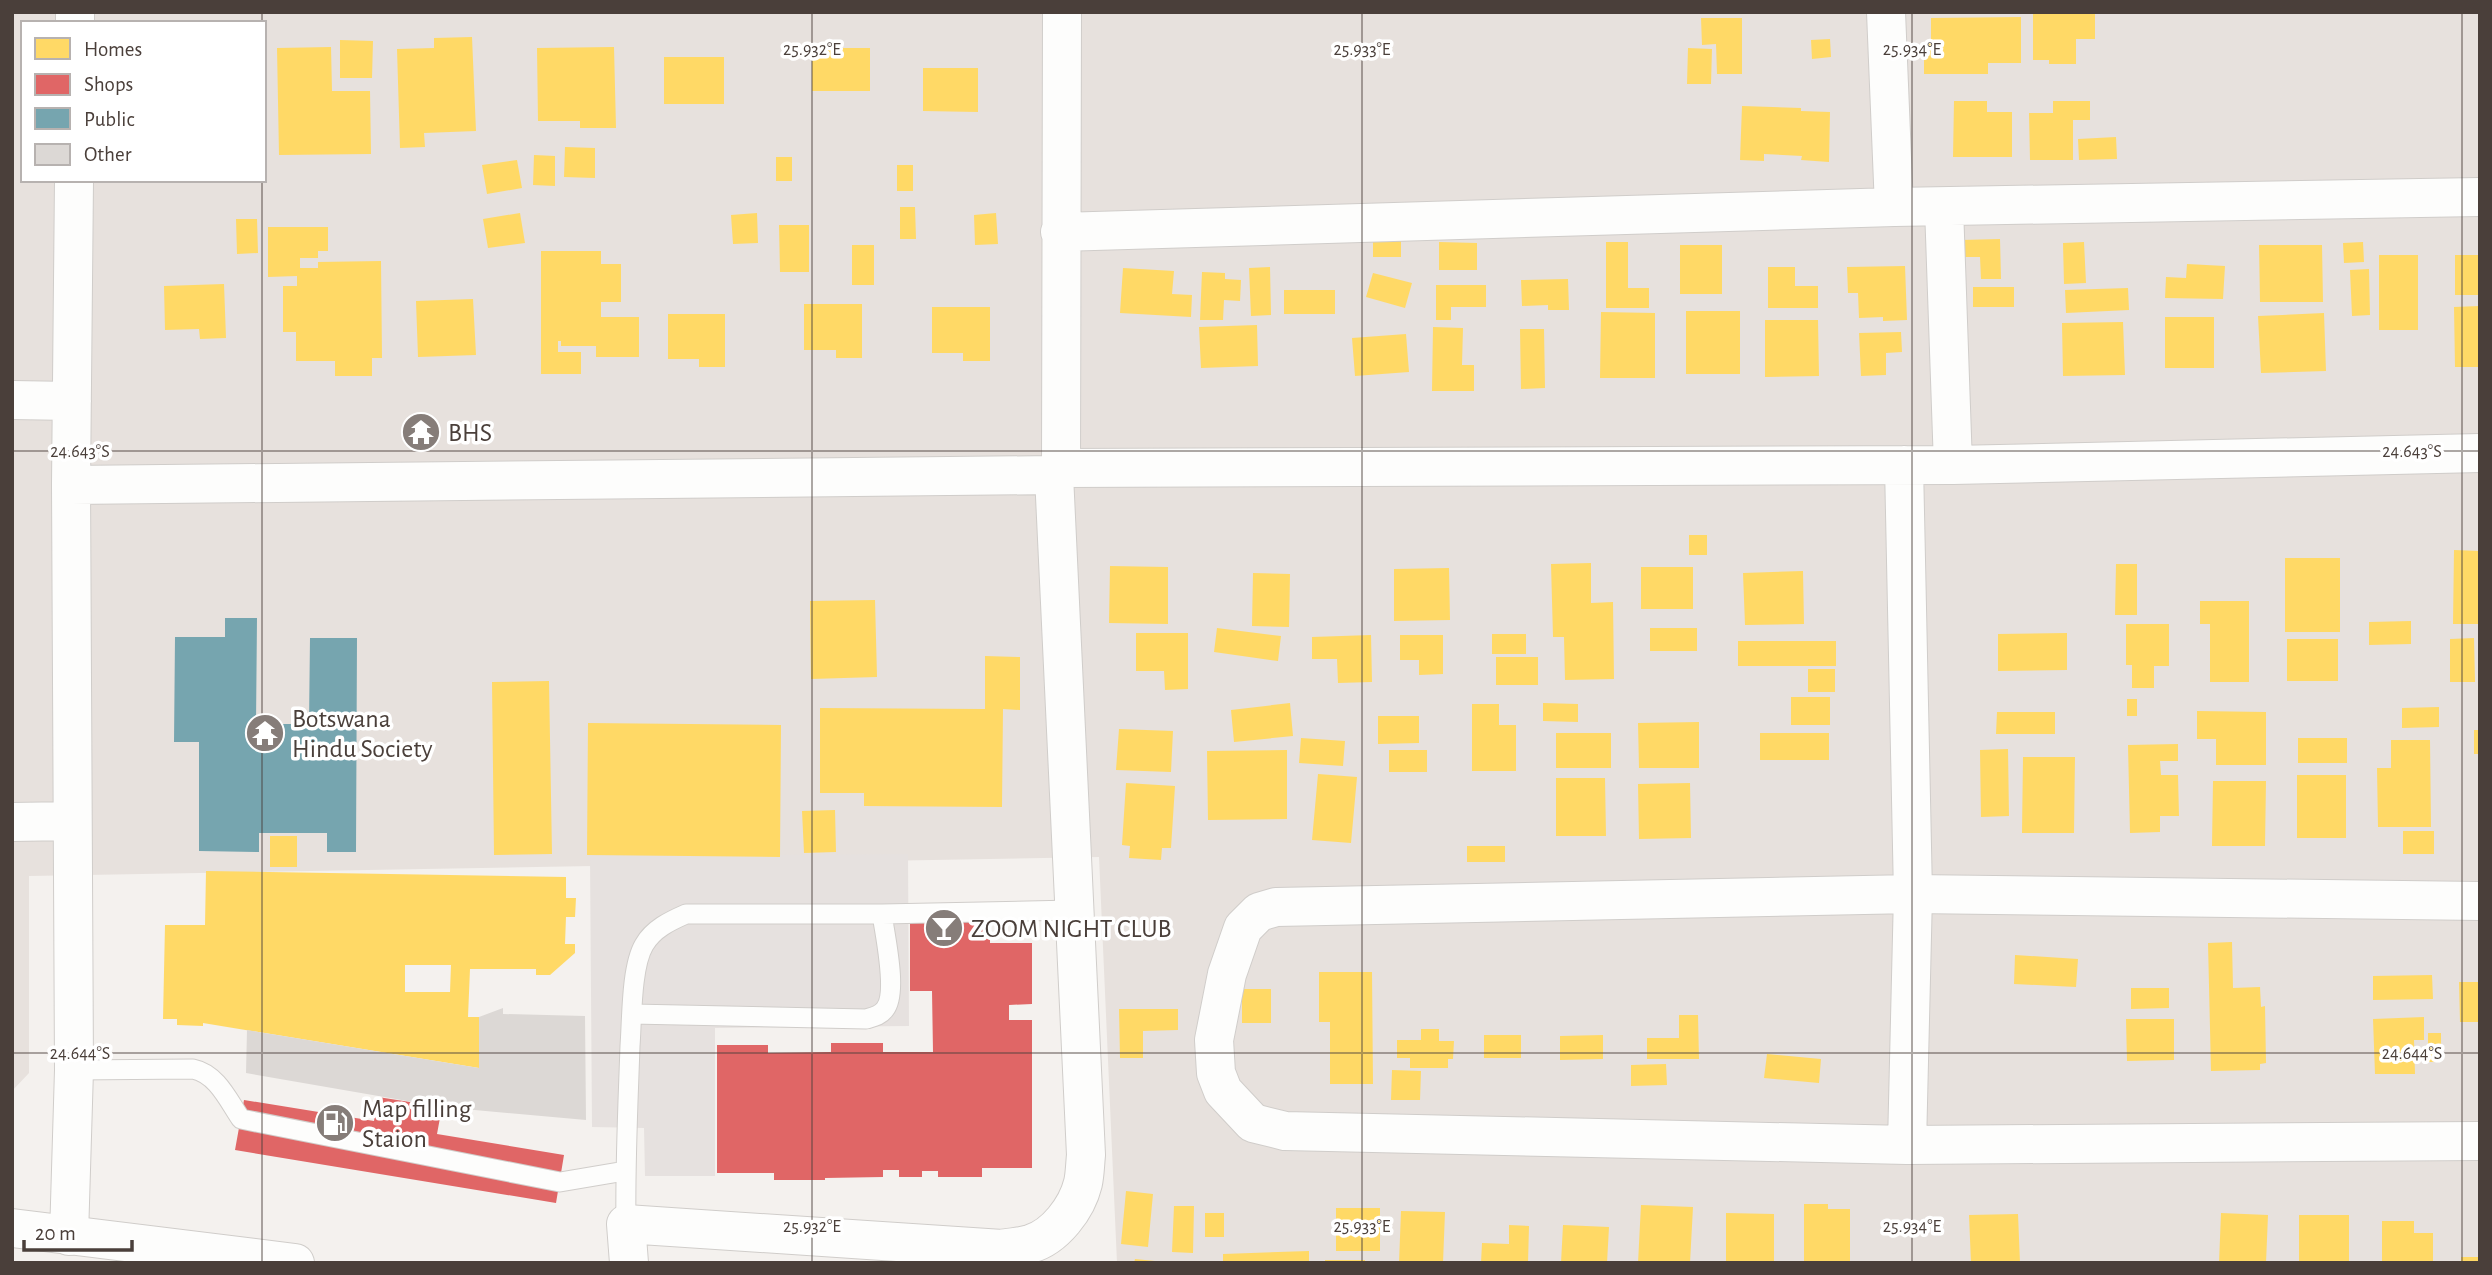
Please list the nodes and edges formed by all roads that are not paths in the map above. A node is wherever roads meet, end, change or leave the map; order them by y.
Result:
1 (1062, 12) edge
2 (1886, 12) edge
3 (74, 182) edge
4 (2480, 197) edge
5 (1894, 207) junction
6 (1944, 207) junction
7 (1060, 232) junction
8 (12, 400) edge
9 (72, 401) junction
10 (2480, 453) edge
11 (1904, 465) junction
12 (1953, 465) junction
13 (1057, 472) junction
14 (71, 485) junction
15 (72, 821) junction
16 (12, 822) edge
17 (1913, 894) junction
18 (2480, 901) edge
19 (1073, 910) junction
20 (882, 914) junction
21 (632, 1014) junction
22 (74, 1070) junction
23 (2480, 1141) edge
24 (1907, 1145) junction
25 (625, 1171) junction
26 (626, 1224) junction
27 (12, 1228) edge
28 (69, 1236) junction
29 (295, 1263) edge
30 (629, 1263) edge

1 - 7 street
2 - 5 street
3 - 9 street
4 - 6 street
5 - 6 street
5 - 7 street
6 - 12 street
7 - 13 street
8 - 9 street
9 - 14 street
10 - 12 street
11 - 12 street
11 - 13 street
11 - 17 street
13 - 14 street
13 - 19 street
14 - 15 street
15 - 16 street
15 - 22 street
17 - 18 street
17 - 24 street
17 - 24 street
19 - 20 lane
19 - 26 street
20 - 21 lane
20 - 21 lane
21 - 25 lane
22 - 25 lane
22 - 28 street
23 - 24 street
25 - 26 lane
26 - 30 street
27 - 28 street
28 - 29 street

